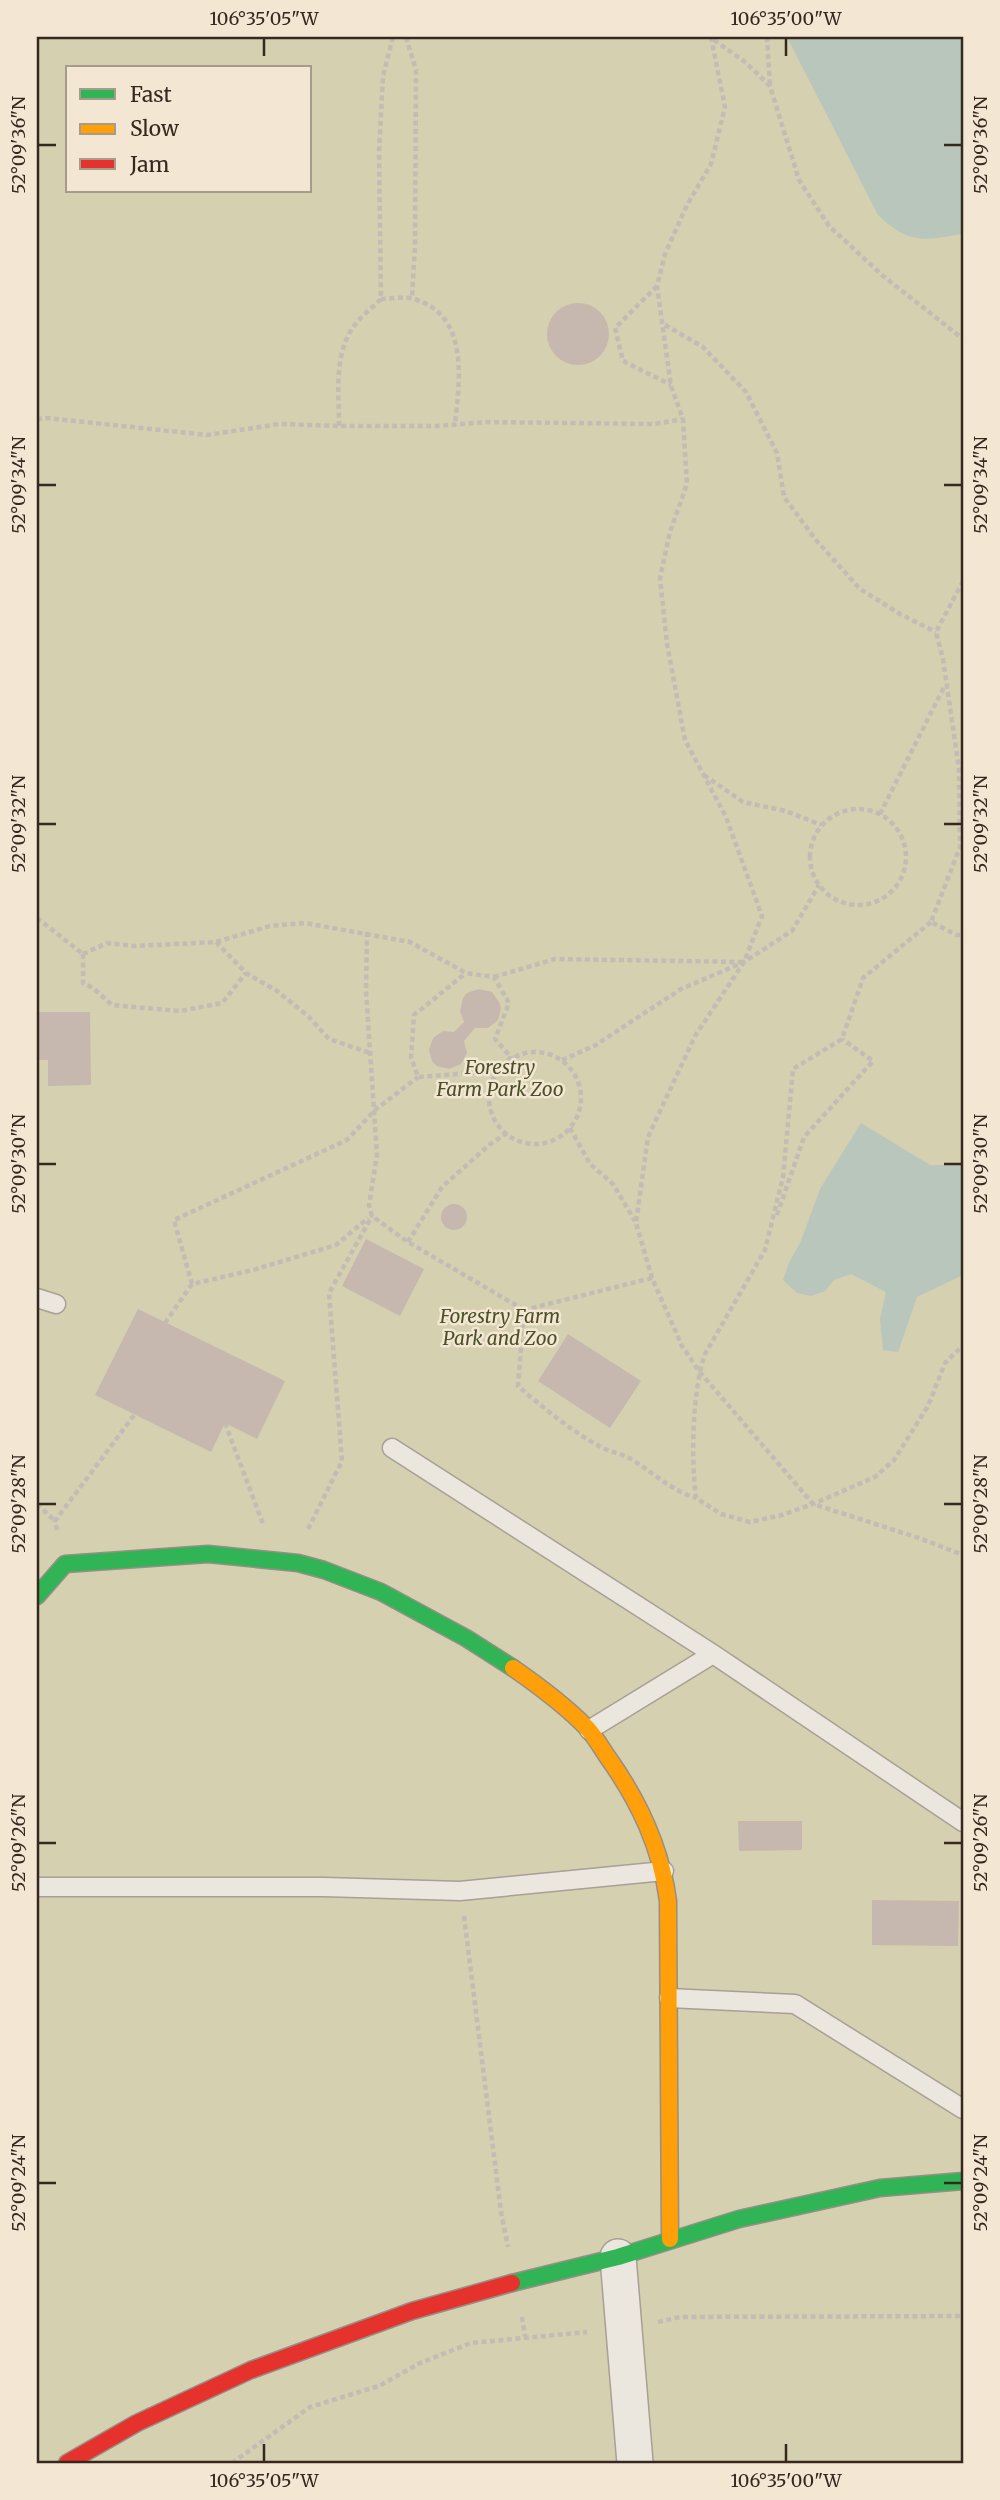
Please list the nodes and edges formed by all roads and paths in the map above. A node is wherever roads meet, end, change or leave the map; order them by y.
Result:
1 (393, 37) edge
2 (406, 37) edge
3 (767, 37) edge
4 (712, 38) edge
5 (770, 86) junction
6 (657, 286) junction
7 (412, 298) junction
8 (381, 299) junction
9 (664, 325) junction
10 (963, 339) edge
11 (671, 386) junction
12 (37, 419) edge
13 (682, 419) junction
14 (455, 424) junction
15 (339, 426) junction
16 (963, 581) edge
17 (936, 632) junction
18 (946, 684) junction
19 (703, 774) junction
20 (880, 814) junction
21 (821, 825) junction
22 (819, 885) junction
23 (37, 918) edge
24 (931, 922) junction
25 (368, 932) junction
26 (963, 935) edge
27 (215, 942) junction
28 (83, 954) junction
29 (744, 962) junction
30 (246, 973) junction
31 (466, 973) junction
32 (494, 977) junction
33 (842, 1040) junction
34 (370, 1054) junction
35 (562, 1060) junction
36 (497, 1071) junction
37 (418, 1077) junction
38 (375, 1110) junction
39 (570, 1128) junction
40 (507, 1133) junction
41 (372, 1216) junction
42 (636, 1223) junction
43 (408, 1242) junction
44 (767, 1242) junction
45 (652, 1279) junction
46 (192, 1284) junction
47 (37, 1298) edge
48 (56, 1304) dead end
49 (524, 1310) junction
50 (165, 1322) dead end
51 (963, 1345) edge
52 (699, 1371) junction
53 (135, 1414) dead end
54 (225, 1423) dead end
55 (391, 1448) dead end
56 (696, 1498) junction
57 (813, 1503) junction
58 (37, 1504) edge
59 (55, 1521) junction
60 (963, 1555) edge
61 (257, 1559) junction
62 (298, 1563) junction
63 (65, 1564) junction
64 (37, 1596) edge
65 (713, 1654) junction
66 (589, 1730) junction
67 (963, 1822) edge
68 (664, 1871) junction
69 (37, 1887) edge
70 (460, 1891) junction
71 (669, 1998) junction
72 (963, 2109) edge
73 (963, 2181) edge
74 (670, 2239) junction
75 (618, 2257) junction
76 (514, 2283) junction
77 (67, 2463) edge
78 (635, 2463) edge

1 - 8 path
2 - 7 path
3 - 5 path
4 - 5 path
4 - 6 path
5 - 10 path
6 - 9 path
6 - 11 path
7 - 8 path
7 - 14 path
8 - 15 path
9 - 11 path
9 - 17 path
11 - 13 path
12 - 15 path
13 - 14 path
13 - 19 path
14 - 15 path
16 - 17 path
17 - 18 path
18 - 20 path
18 - 24 path
19 - 21 path
19 - 29 path
20 - 21 path
20 - 22 path
21 - 22 path
22 - 29 path
23 - 28 path
24 - 26 path
24 - 33 path
25 - 27 path
25 - 31 path
25 - 34 path
27 - 28 path
27 - 30 path
28 - 30 path
29 - 32 path
29 - 35 path
29 - 42 path
30 - 34 path
31 - 32 path
31 - 37 path
32 - 36 path
33 - 44 path
33 - 44 path
34 - 38 path
35 - 36 path
35 - 39 path
36 - 37 path
36 - 40 path
37 - 38 path
38 - 41 path
38 - 46 path
39 - 40 path
39 - 42 path
40 - 43 path
41 - 43 path
41 - 46 path
41 - 62 path
42 - 45 path
43 - 49 path
44 - 52 path
45 - 49 path
45 - 52 path
46 - 50 path
47 - 48 lane
49 - 56 path
51 - 57 path
52 - 56 path
52 - 57 path
53 - 59 path
54 - 61 path
55 - 65 lane
56 - 57 path
57 - 60 path
58 - 59 path
59 - 63 path
61 - 62 street
61 - 63 street
62 - 66 street
63 - 64 street
65 - 66 lane
65 - 67 lane
66 - 68 street
68 - 70 lane
68 - 71 street
69 - 70 lane
70 - 76 path
71 - 72 lane
71 - 74 street
73 - 74 street
74 - 75 street
75 - 76 street
75 - 78 street
76 - 77 street

